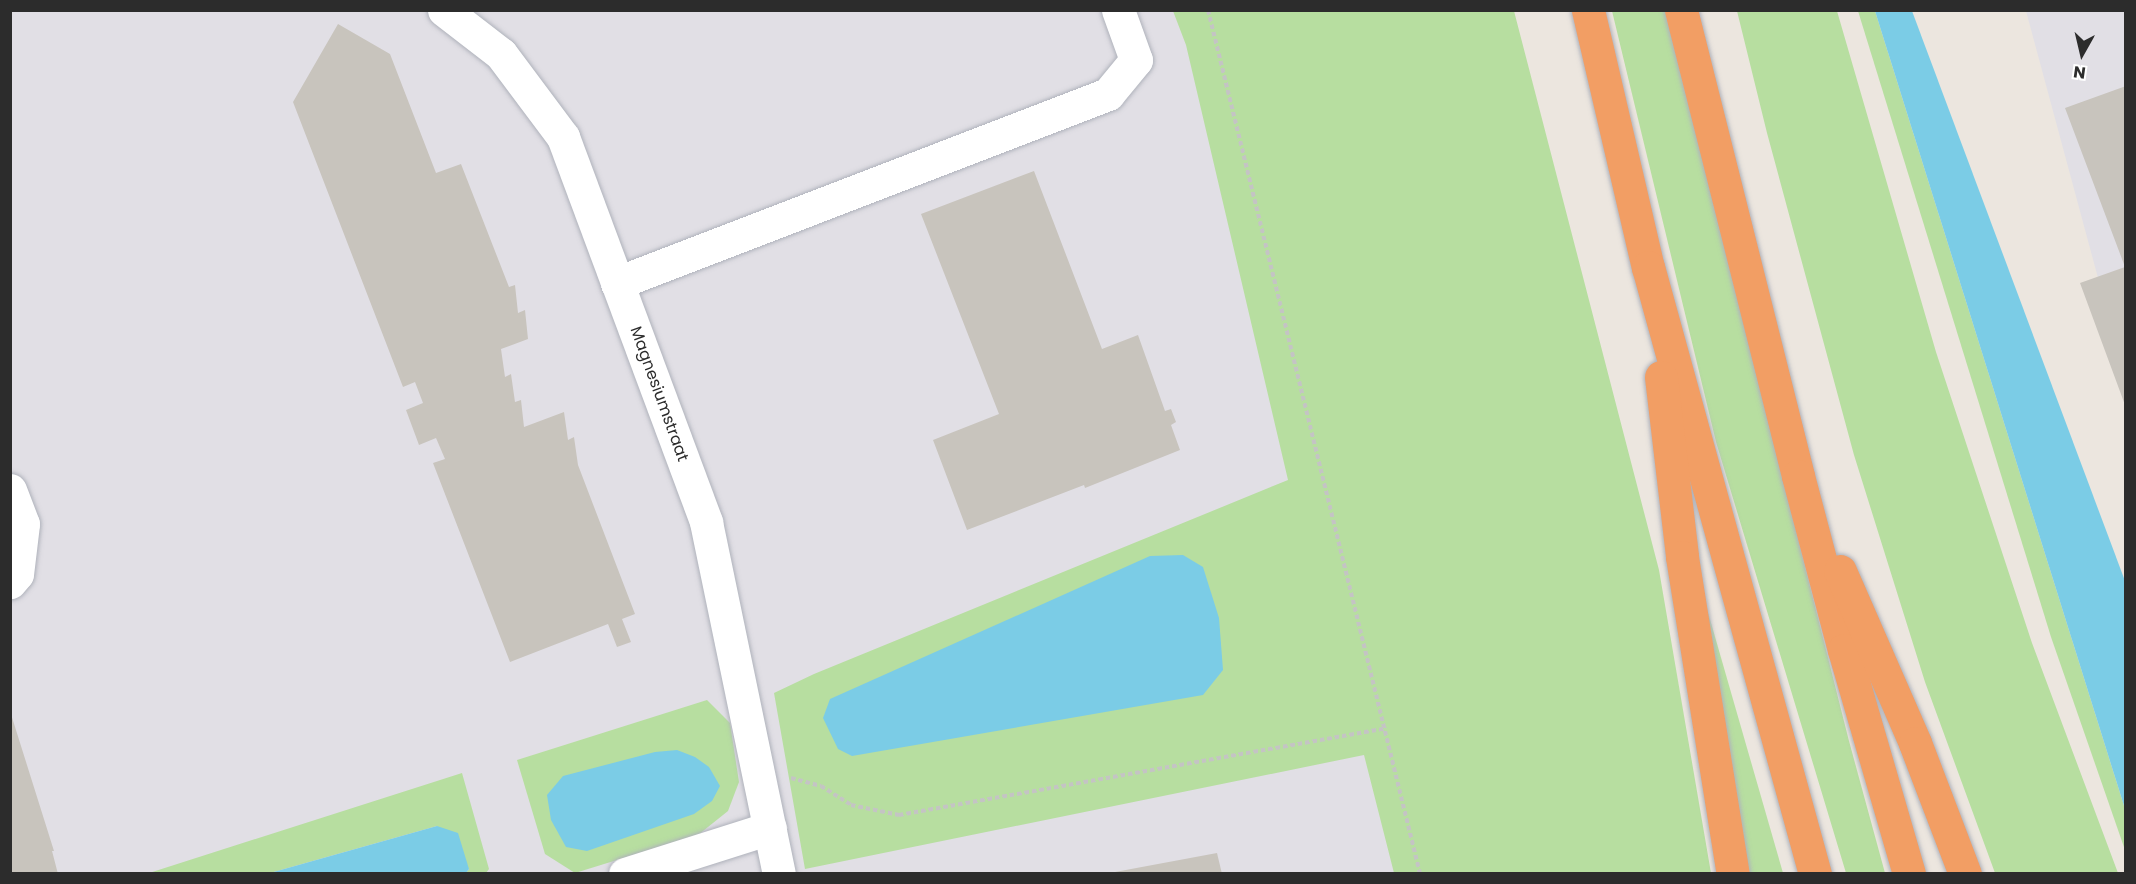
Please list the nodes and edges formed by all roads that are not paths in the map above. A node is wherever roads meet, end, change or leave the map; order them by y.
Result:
1 (444, 10) edge
2 (1118, 10) edge
3 (1588, 10) edge
4 (1681, 10) edge
5 (1648, 267) junction
6 (617, 283) junction
7 (1798, 476) junction
8 (10, 490) edge
9 (10, 582) edge
10 (770, 828) junction
11 (625, 873) edge
12 (779, 873) edge
13 (1733, 873) edge
14 (1815, 873) edge
15 (1909, 873) edge
16 (1965, 873) edge

1 - 6 street, Magnesiumstraat
2 - 6 street
3 - 5 highway
4 - 7 highway
5 - 13 highway
5 - 14 highway
6 - 10 street, Magnesiumstraat
7 - 15 highway
7 - 16 highway
8 - 9 street
10 - 11 street
10 - 12 street, Magnesiumstraat

